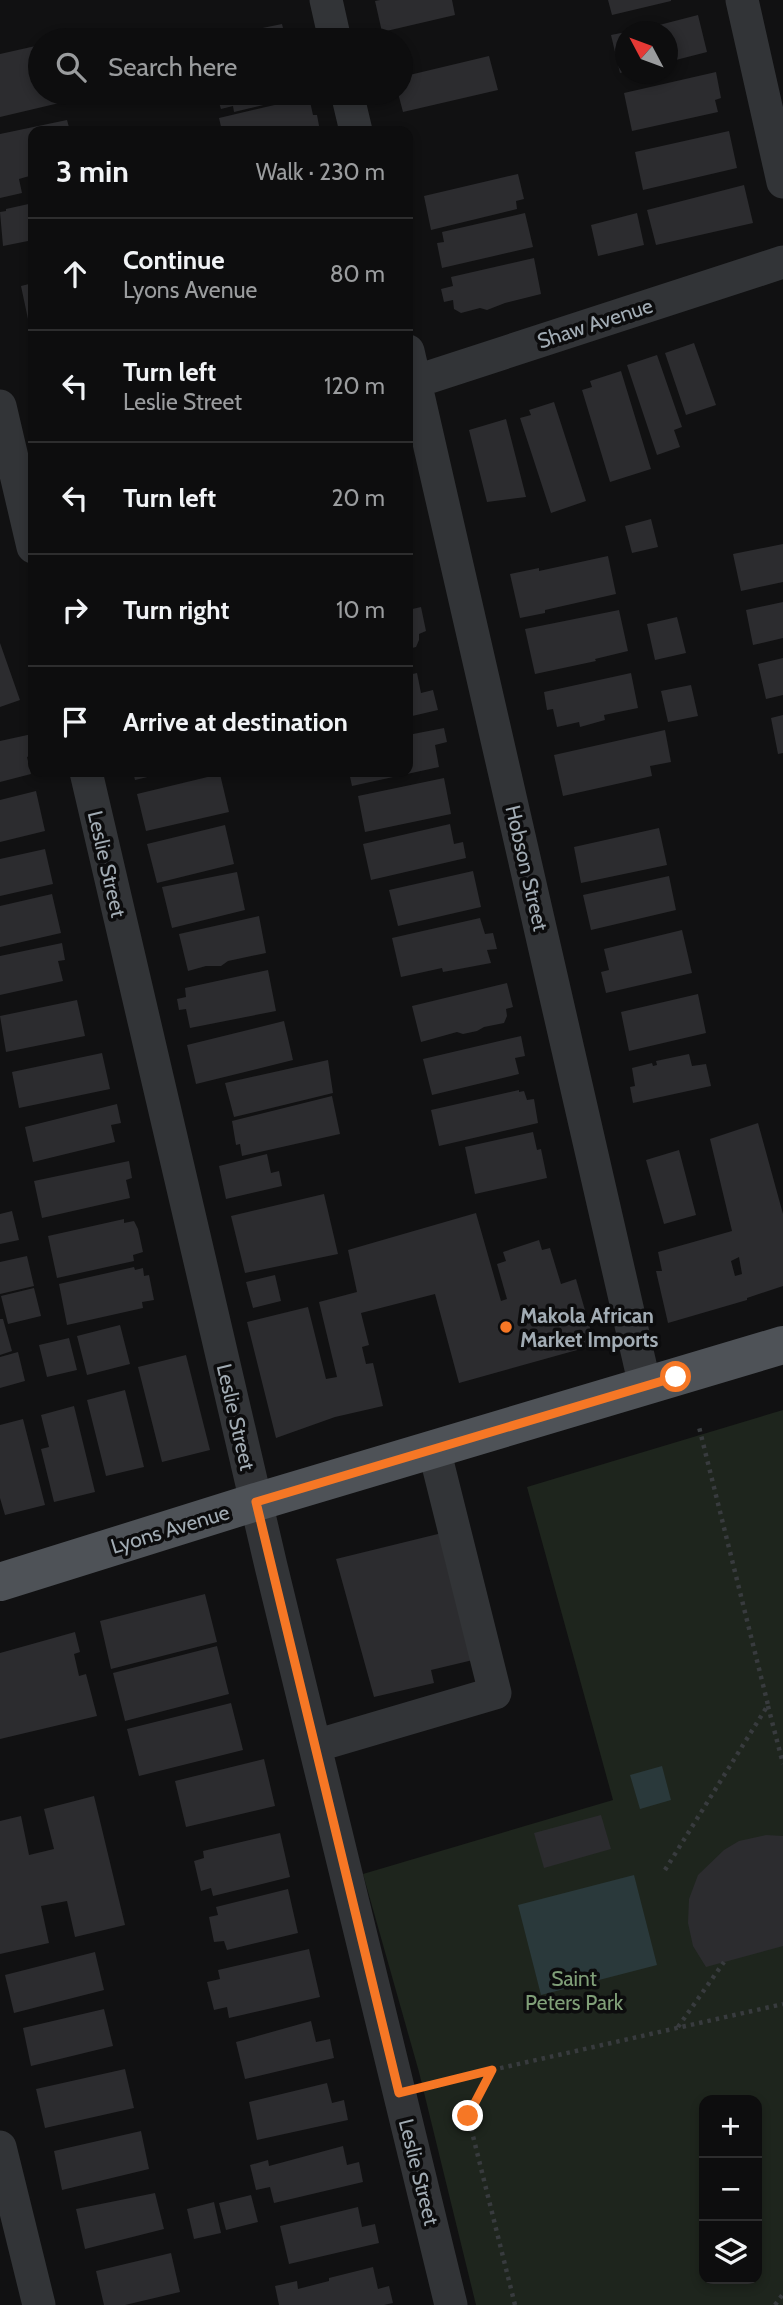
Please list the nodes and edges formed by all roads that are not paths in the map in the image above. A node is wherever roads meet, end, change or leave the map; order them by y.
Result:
1 (326, 0) edge
2 (742, 0) edge
3 (332, 28) edge
4 (350, 105) edge
5 (355, 126) edge
6 (783, 182) edge
7 (783, 262) edge
8 (413, 371) edge
9 (413, 385) edge
10 (0, 405) edge
11 (19, 511) edge
12 (28, 534) edge
13 (87, 777) edge
14 (783, 1345) edge
15 (645, 1386) junction
16 (434, 1449) junction
17 (256, 1502) junction
18 (0, 1582) edge
19 (315, 1746) junction
20 (0, 2147) edge
21 (39, 2305) edge
22 (451, 2305) edge

1 - 3 street
2 - 6 street
4 - 5 street
7 - 8 street, Shaw Avenue
9 - 15 street, Hobson Street
10 - 11 street
11 - 12 street
13 - 17 street, Leslie Street
14 - 15 main road, Lyons Avenue
15 - 16 main road, Lyons Avenue
16 - 17 main road, Lyons Avenue
16 - 19 street
17 - 18 main road, Lyons Avenue
17 - 19 street, Leslie Street
19 - 22 street, Leslie Street
20 - 21 street

